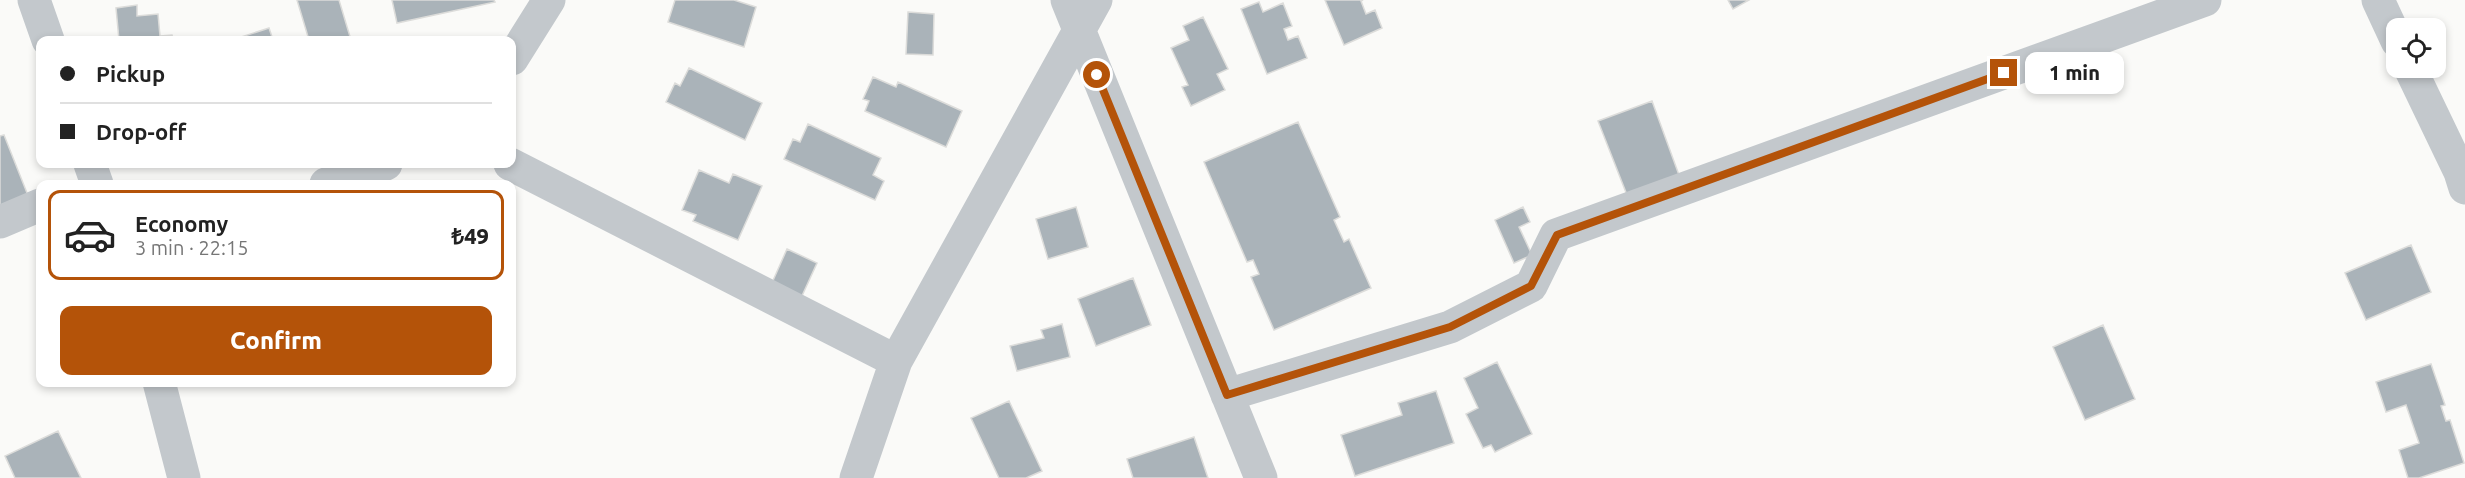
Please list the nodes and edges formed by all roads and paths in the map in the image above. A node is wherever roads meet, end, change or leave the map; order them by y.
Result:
1 (34, 0) edge
2 (549, 0) edge
3 (1067, 0) edge
4 (1096, 0) edge
5 (2205, 0) edge
6 (2378, 0) edge
7 (2386, 18) edge
8 (1080, 32) junction
9 (47, 36) edge
10 (516, 53) edge
11 (2415, 78) edge
12 (516, 167) edge
13 (374, 168) edge
14 (2463, 177) edge
15 (338, 180) edge
16 (36, 207) edge
17 (0, 222) edge
18 (896, 362) junction
19 (160, 387) edge
20 (1227, 395) junction
21 (184, 478) edge
22 (856, 478) edge
23 (1261, 478) edge

1 - 9 street
2 - 10 street
3 - 8 street
4 - 8 street
5 - 20 street
6 - 7 street
8 - 18 street
8 - 20 street
11 - 14 street
12 - 18 street
13 - 15 street
16 - 17 street
18 - 22 street
19 - 21 street
20 - 23 street

